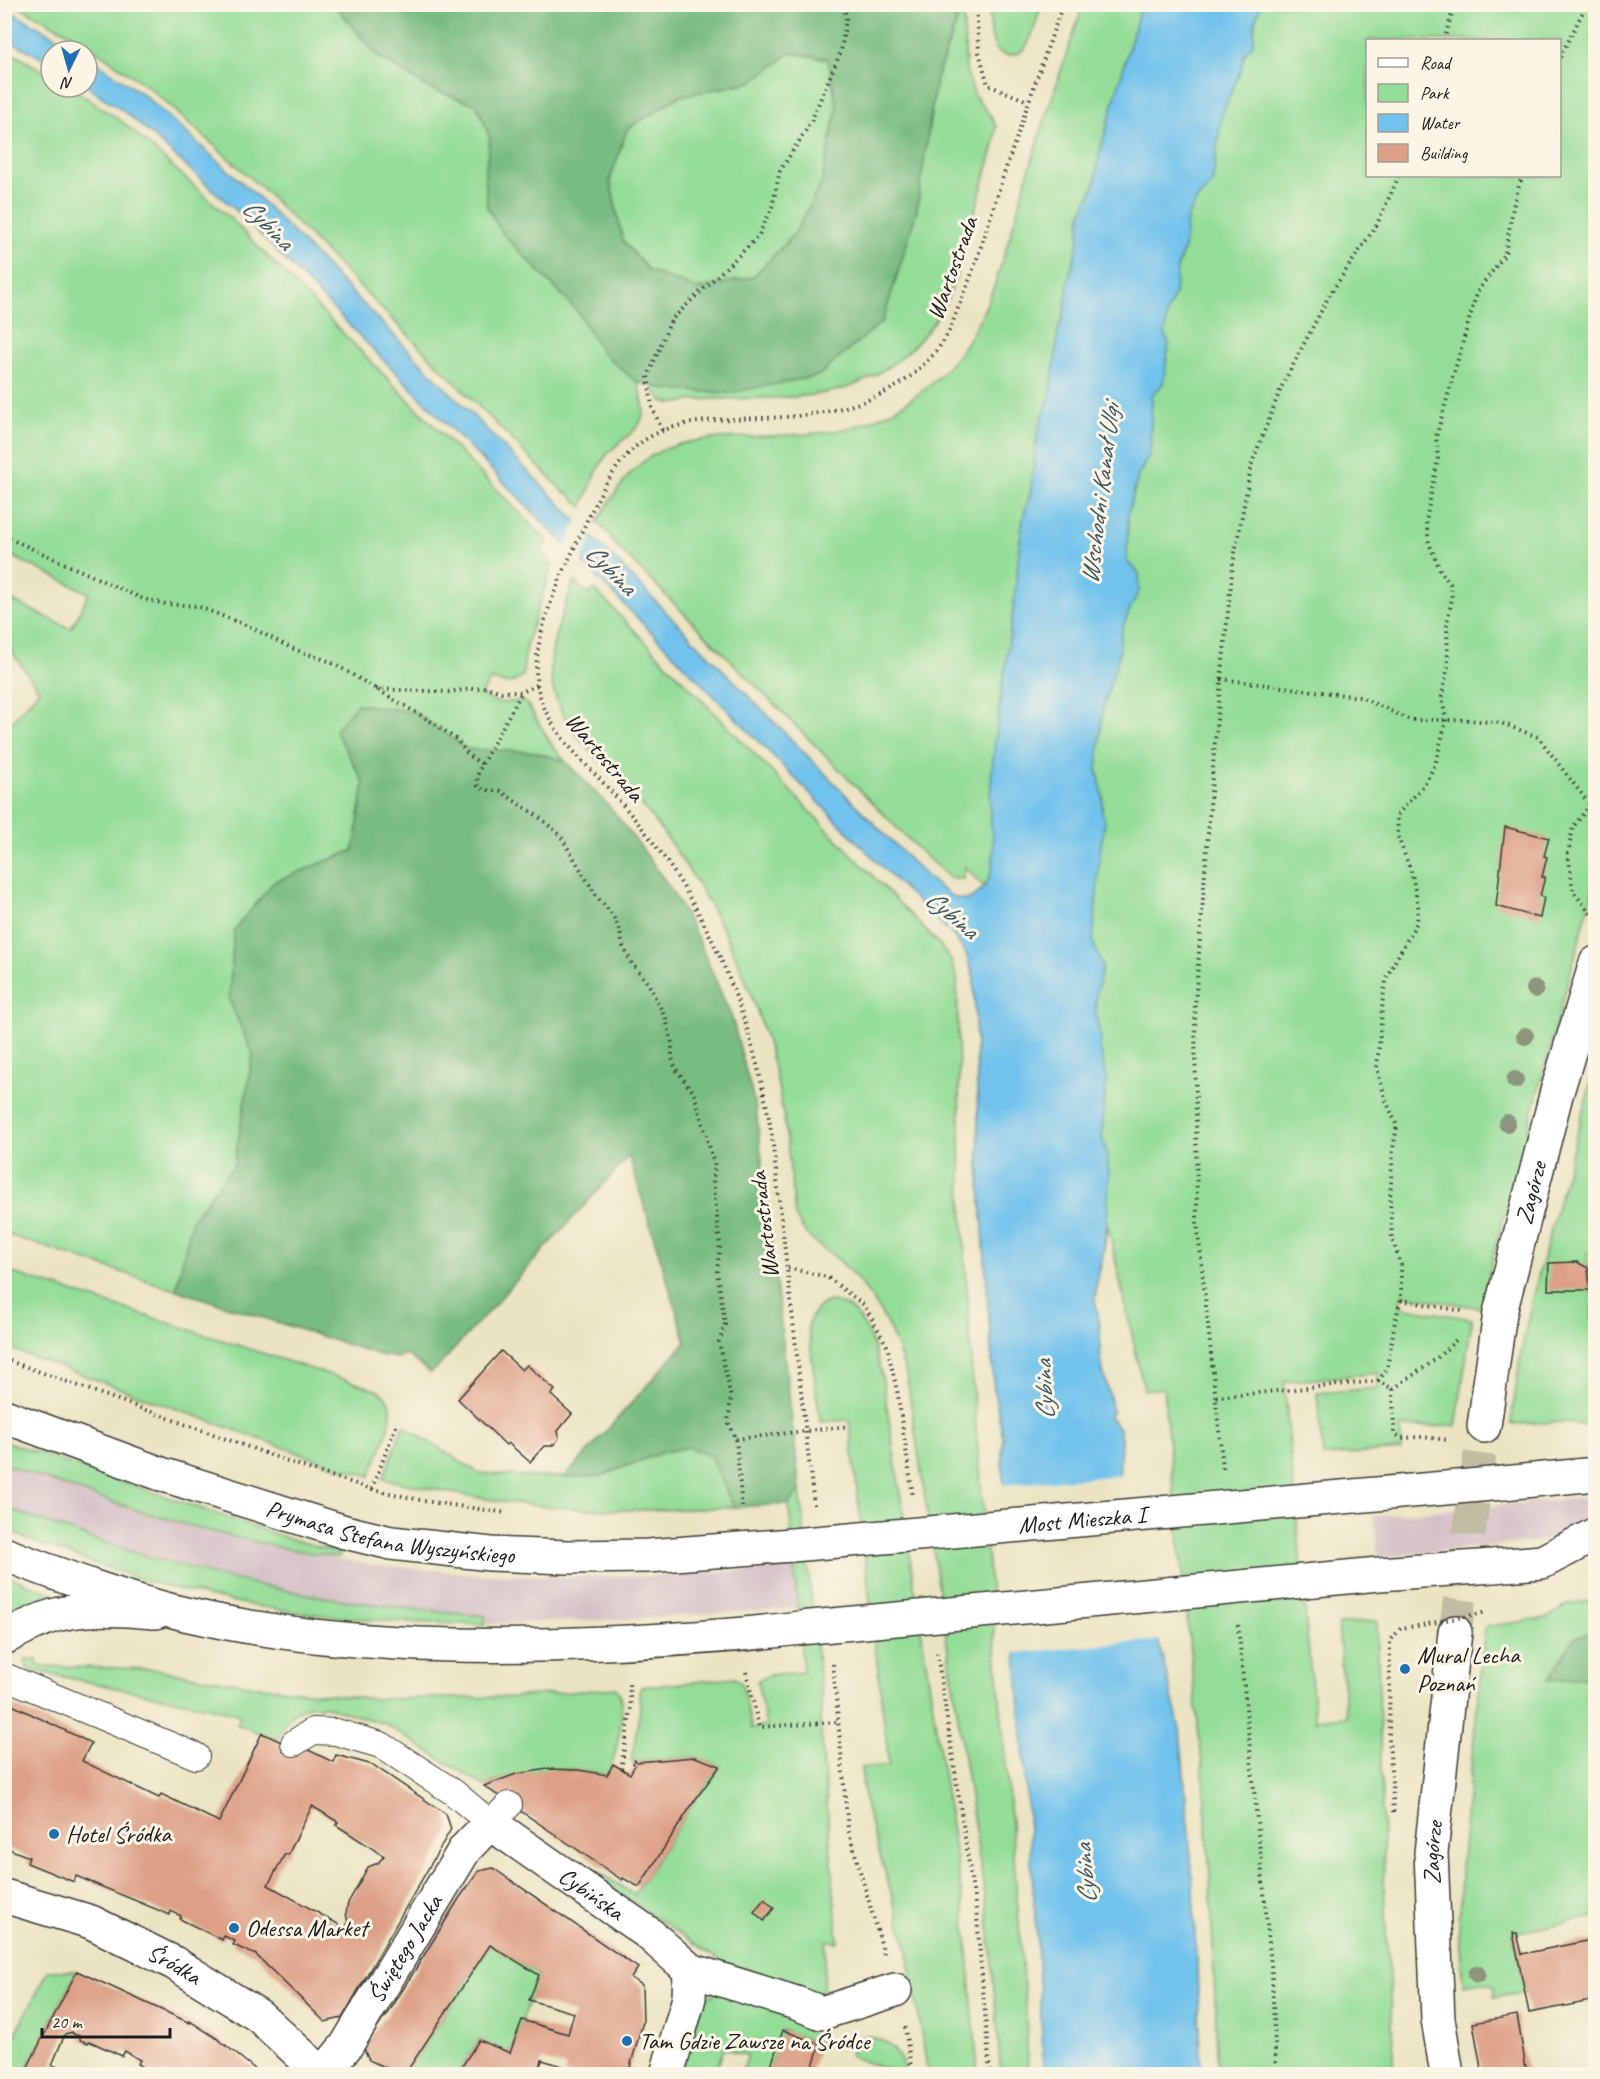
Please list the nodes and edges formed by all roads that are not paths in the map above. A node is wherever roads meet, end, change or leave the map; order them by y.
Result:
1 (1596, 963) edge
2 (4, 1416) edge
3 (1484, 1426) tunnel mouth
4 (1596, 1474) edge
5 (1596, 1534) edge
6 (792, 1545) joint
7 (4, 1554) edge
8 (186, 1614) junction
9 (1455, 1632) tunnel mouth
10 (4, 1638) edge
11 (4, 1676) edge
12 (294, 1743) dead end
13 (196, 1756) dead end
14 (499, 1814) junction
15 (4, 1896) edge
16 (690, 1970) junction
17 (895, 1990) road end
18 (322, 2074) edge
19 (667, 2074) edge
20 (1447, 2074) edge

1 - 3 street, Zagórze
2 - 6 street, Prymasa Stefana Wyszyńskiego
4 - 6 street, Most Mieszka I, bridge
5 - 8 street, bridge
7 - 8 street
8 - 10 street
9 - 20 street, Zagórze
11 - 13 lane
12 - 14 lane
14 - 16 street, Cybińska
14 - 18 street, Świętego Jacka
15 - 18 street, Śródka
16 - 17 street, Cybińska
16 - 19 street

